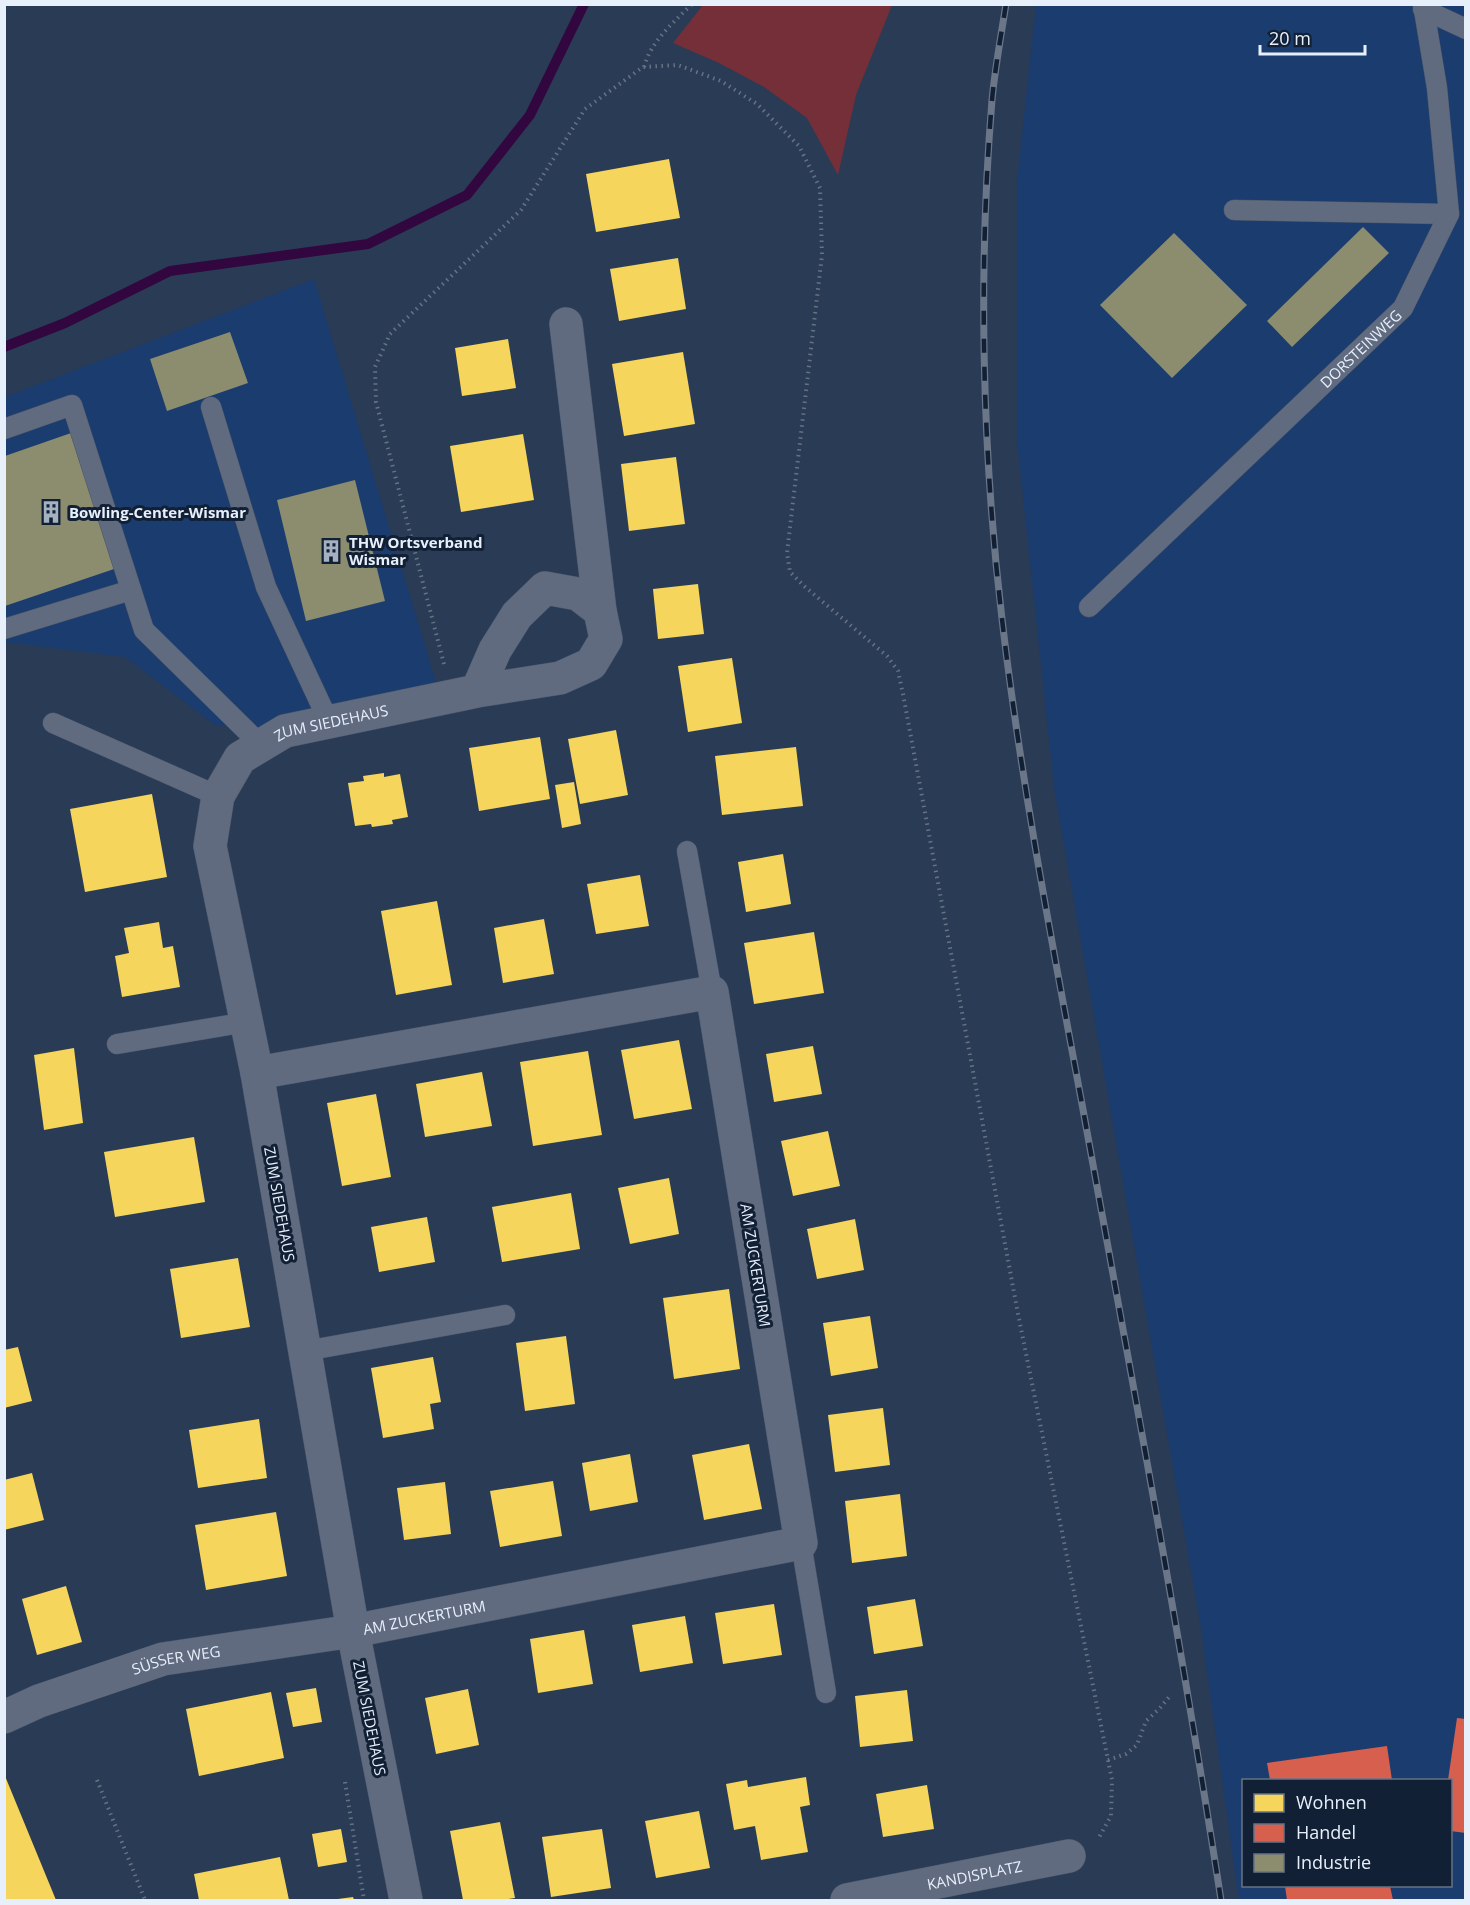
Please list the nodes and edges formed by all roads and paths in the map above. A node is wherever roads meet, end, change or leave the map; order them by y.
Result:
1 (692, 4) edge
2 (1423, 7) edge
3 (1466, 29) edge
4 (644, 67) junction
5 (1234, 210) dead end
6 (1449, 214) junction
7 (566, 324) dead end
8 (211, 407) dead end
9 (4, 429) edge
10 (131, 590) junction
11 (1089, 607) dead end
12 (600, 611) junction
13 (4, 629) edge
14 (464, 694) junction
15 (329, 722) junction
16 (53, 723) dead end
17 (261, 745) junction
18 (218, 796) junction
19 (687, 851) dead end
20 (712, 992) junction
21 (247, 1022) junction
22 (117, 1044) dead end
23 (257, 1073) junction
24 (505, 1315) dead end
25 (305, 1351) junction
26 (801, 1543) junction
27 (353, 1630) junction
28 (826, 1693) dead end
29 (1170, 1696) dead end
30 (4, 1717) edge
31 (1108, 1760) junction
32 (97, 1780) dead end
33 (1069, 1856) joint
34 (950, 1891) edge
35 (145, 1900) edge
36 (406, 1900) edge
37 (847, 1900) edge

1 - 4 path
2 - 3 lane
2 - 6 lane
4 - 14 path
4 - 31 path
5 - 6 lane
6 - 11 lane, DORSTEINWEG
7 - 12 street, ZUM SIEDEHAUS
8 - 15 lane
9 - 10 lane
10 - 13 lane
10 - 17 lane
12 - 14 street, ZUM SIEDEHAUS
12 - 14 street
14 - 15 street, ZUM SIEDEHAUS
15 - 17 street, ZUM SIEDEHAUS
16 - 18 lane
17 - 18 street, ZUM SIEDEHAUS
18 - 21 street, ZUM SIEDEHAUS
19 - 20 lane
20 - 23 street
20 - 26 street, AM ZUCKERTURM
21 - 22 lane
21 - 23 street, ZUM SIEDEHAUS
23 - 25 street, ZUM SIEDEHAUS
24 - 25 lane
25 - 27 street, ZUM SIEDEHAUS
26 - 27 street, AM ZUCKERTURM
26 - 28 lane
27 - 30 street, SÜSSER WEG
27 - 36 street, ZUM SIEDEHAUS
29 - 31 path
31 - 33 path
32 - 35 path
33 - 34 street, KANDISPLATZ
34 - 37 street, KANDISPLATZ

